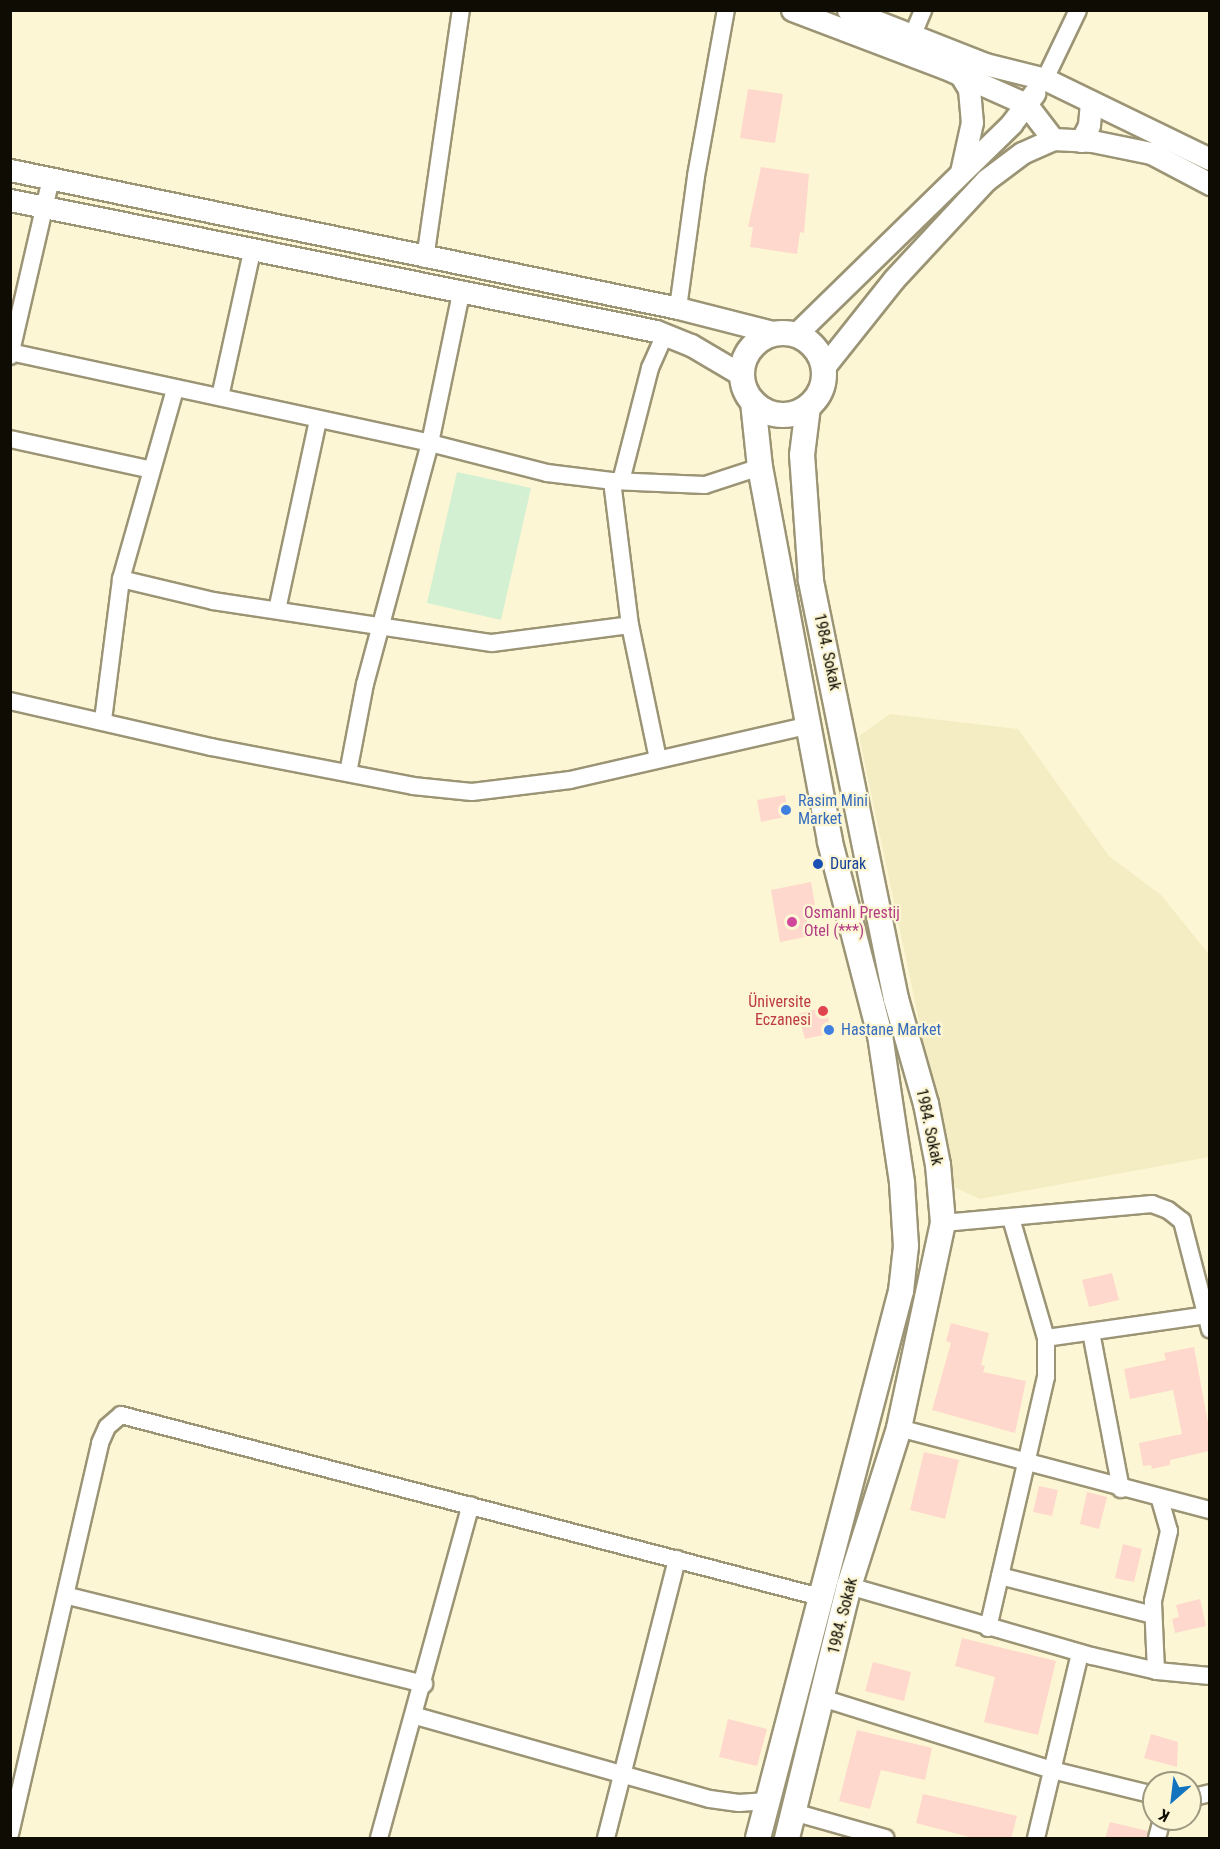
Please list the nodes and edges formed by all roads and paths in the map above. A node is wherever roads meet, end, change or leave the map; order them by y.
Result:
1 (461, 10) edge
2 (726, 10) edge
3 (792, 10) edge
4 (848, 10) edge
5 (923, 10) edge
6 (1078, 10) edge
7 (909, 43) junction
8 (960, 74) junction
9 (1046, 79) junction
10 (1091, 103) junction
11 (1026, 104) junction
12 (1053, 139) junction
13 (1081, 141) junction
14 (1209, 159) edge
15 (10, 170) edge
16 (960, 175) junction
17 (51, 179) junction
18 (1209, 184) edge
19 (10, 200) edge
20 (45, 207) junction
21 (252, 252) junction
22 (425, 258) junction
23 (461, 293) junction
24 (678, 309) junction
25 (786, 333) junction
26 (665, 335) junction
27 (11, 354) edge
28 (824, 367) junction
29 (742, 375) junction
30 (175, 390) junction
31 (220, 397) junction
32 (753, 402) junction
33 (808, 407) junction
34 (318, 421) junction
35 (10, 440) edge
36 (430, 443) junction
37 (760, 467) junction
38 (152, 470) junction
39 (616, 481) junction
40 (121, 579) junction
41 (277, 610) junction
42 (630, 625) junction
43 (381, 626) junction
44 (10, 701) edge
45 (103, 720) junction
46 (810, 725) junction
47 (658, 759) junction
48 (348, 773) junction
49 (1011, 1218) junction
50 (943, 1223) junction
51 (903, 1269) junction
52 (932, 1274) junction
53 (1208, 1322) edge
54 (1090, 1332) junction
55 (1046, 1338) junction
56 (899, 1428) junction
57 (1028, 1460) junction
58 (1121, 1489) junction
59 (1160, 1500) junction
60 (471, 1505) junction
61 (1209, 1510) edge
62 (677, 1559) junction
63 (1000, 1576) junction
64 (849, 1586) junction
65 (68, 1596) junction
66 (820, 1597) junction
67 (1153, 1616) junction
68 (988, 1628) junction
69 (1080, 1653) junction
70 (1156, 1671) junction
71 (1209, 1676) edge
72 (424, 1684) junction
73 (822, 1698) junction
74 (416, 1716) junction
75 (1052, 1770) junction
76 (623, 1775) junction
77 (1142, 1792) edge
78 (767, 1801) junction
79 (793, 1812) junction
80 (10, 1834) edge
81 (379, 1839) edge
82 (606, 1839) edge
83 (758, 1839) edge
84 (787, 1839) edge
85 (885, 1839) edge
86 (1036, 1839) edge

1 - 22 street
2 - 24 street
3 - 7 street
4 - 7 street
5 - 7 street
6 - 9 street
7 - 8 street
7 - 9 street
8 - 11 street
8 - 16 street
9 - 10 street
9 - 11 street
10 - 13 street
10 - 14 street
11 - 12 street
11 - 16 street
12 - 13 street
12 - 28 street
13 - 18 street
15 - 17 street
16 - 25 street
17 - 20 street
17 - 22 street
19 - 20 street
20 - 21 street
20 - 27 street
21 - 23 street
21 - 31 street
22 - 24 street
23 - 26 street
23 - 36 street
24 - 25 street
25 - 28 main road
25 - 29 main road
26 - 29 street
26 - 39 street
27 - 30 street
28 - 33 main road
29 - 32 main road
30 - 31 street
30 - 38 street
31 - 34 street
32 - 33 main road
32 - 37 main road
33 - 50 main road, 1984. Sokak
34 - 36 street
34 - 41 street
35 - 38 street
36 - 39 street
36 - 43 street
37 - 39 street
37 - 46 main road
38 - 40 street
39 - 42 street
40 - 41 street
40 - 45 street
41 - 43 street
42 - 43 street
42 - 47 street
43 - 48 street
44 - 45 street
45 - 48 street
46 - 47 street
46 - 51 main road
47 - 48 street
49 - 50 street
49 - 53 street
49 - 55 street
50 - 52 main road, 1984. Sokak
51 - 52 main road
51 - 66 main road
52 - 56 main road, 1984. Sokak
53 - 54 street
54 - 55 street
54 - 58 street
55 - 57 street
56 - 57 street
56 - 64 main road, 1984. Sokak
57 - 58 street
57 - 63 street
58 - 59 street
59 - 61 street
59 - 67 street
60 - 62 street
60 - 65 street
60 - 72 street
62 - 66 street
62 - 76 street
63 - 67 street
63 - 68 street
64 - 68 street
64 - 73 main road, 1984. Sokak
65 - 72 street
65 - 80 street
66 - 78 main road
67 - 70 street
68 - 69 street
69 - 70 street
69 - 75 street
70 - 71 street
72 - 74 street
73 - 75 street
73 - 79 main road, 1984. Sokak
74 - 76 street
74 - 81 street
75 - 77 street
75 - 86 street
76 - 78 street
76 - 82 street
78 - 83 main road
79 - 84 main road, 1984. Sokak
79 - 85 street

